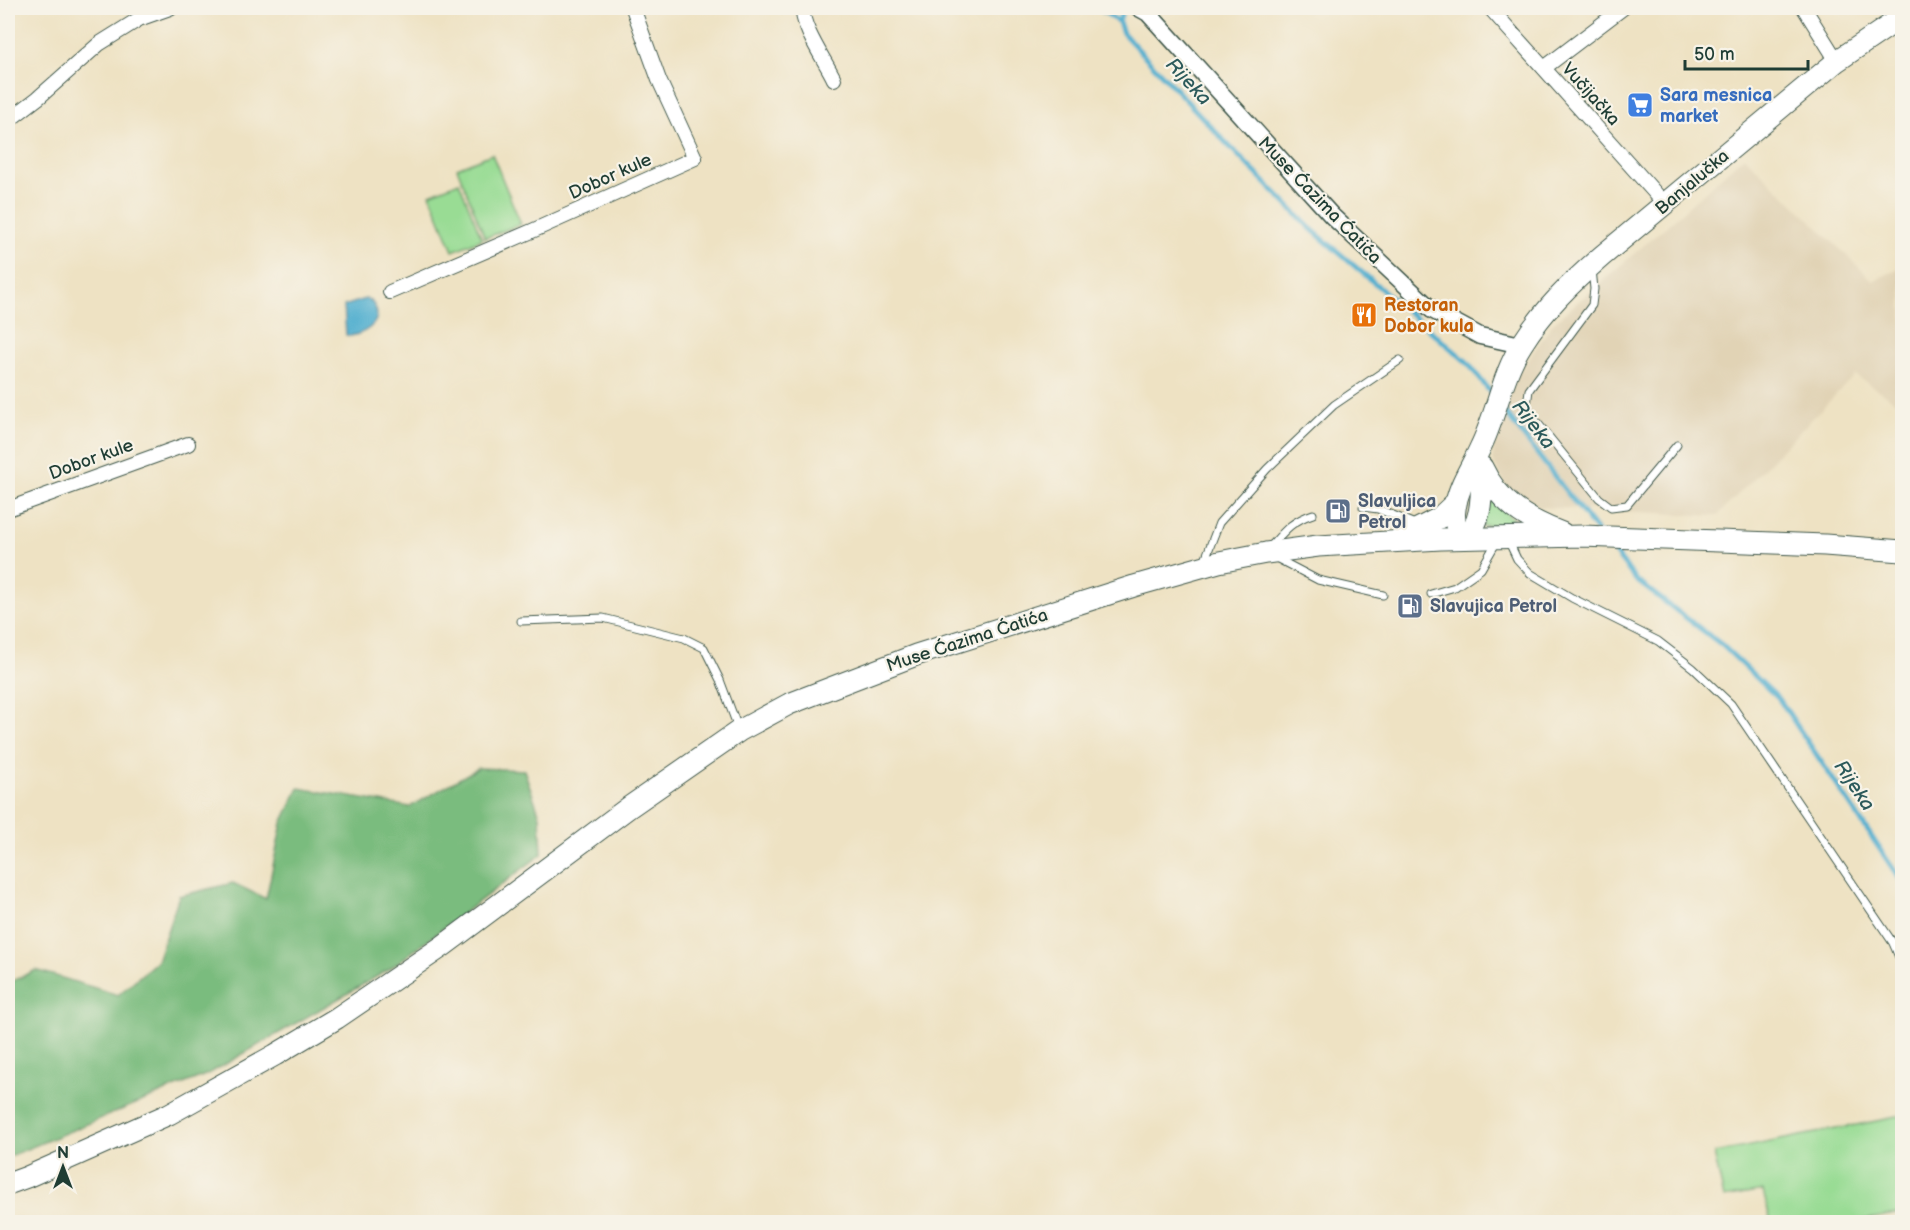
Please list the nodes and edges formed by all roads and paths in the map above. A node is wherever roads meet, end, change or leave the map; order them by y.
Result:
1 (170, 8) edge
2 (633, 8) edge
3 (803, 8) edge
4 (1490, 8) edge
5 (1623, 8) edge
6 (1804, 8) edge
7 (1145, 9) edge
8 (1902, 17) edge
9 (1837, 61) junction
10 (1544, 68) junction
11 (834, 79) dead end
12 (8, 121) edge
13 (1665, 204) junction
14 (1592, 265) junction
15 (390, 292) dead end
16 (1521, 345) junction
17 (1400, 360) dead end
18 (1483, 442) junction
19 (188, 444) dead end
20 (1677, 445) dead end
21 (1482, 466) junction
22 (1456, 502) junction
23 (1363, 507) dead end
24 (8, 509) edge
25 (1313, 514) dead end
26 (1422, 528) junction
27 (1576, 536) junction
28 (1503, 537) junction
29 (1465, 538) junction
30 (1441, 539) junction
31 (1390, 541) junction
32 (1902, 551) edge
33 (1266, 553) junction
34 (1202, 568) junction
35 (1431, 594) dead end
36 (1383, 595) dead end
37 (521, 621) dead end
38 (739, 731) junction
39 (1902, 964) edge
40 (8, 1184) edge

1 - 12 street
2 - 15 street, Dobor kule
3 - 11 street
4 - 10 street, Vučijačka
5 - 10 street
6 - 9 street
7 - 16 street, Muse Ćazima Ćatića
8 - 9 main road, Banjalučka
9 - 13 main road, Banjalučka
10 - 13 street, Vučijačka
13 - 14 main road, Banjalučka
14 - 16 main road, Banjalučka
14 - 20 lane
16 - 18 main road, Banjalučka
17 - 34 lane
18 - 21 main road
18 - 22 main road
19 - 24 street, Dobor kule
21 - 27 main road
21 - 29 main road
22 - 26 main road
22 - 29 main road
23 - 26 lane
25 - 33 lane
26 - 30 lane
26 - 31 main road
27 - 28 main road, Muse Ćazima Ćatića
27 - 32 main road, Muse Ćazima Ćatića
28 - 29 main road, Muse Ćazima Ćatića
28 - 35 lane
28 - 39 lane
29 - 30 main road, Muse Ćazima Ćatića
30 - 31 main road, Muse Ćazima Ćatića
31 - 33 main road, Muse Ćazima Ćatića
33 - 34 main road, Muse Ćazima Ćatića
33 - 36 lane
34 - 38 main road, Muse Ćazima Ćatića
37 - 38 lane
38 - 40 main road, Muse Ćazima Ćatića

